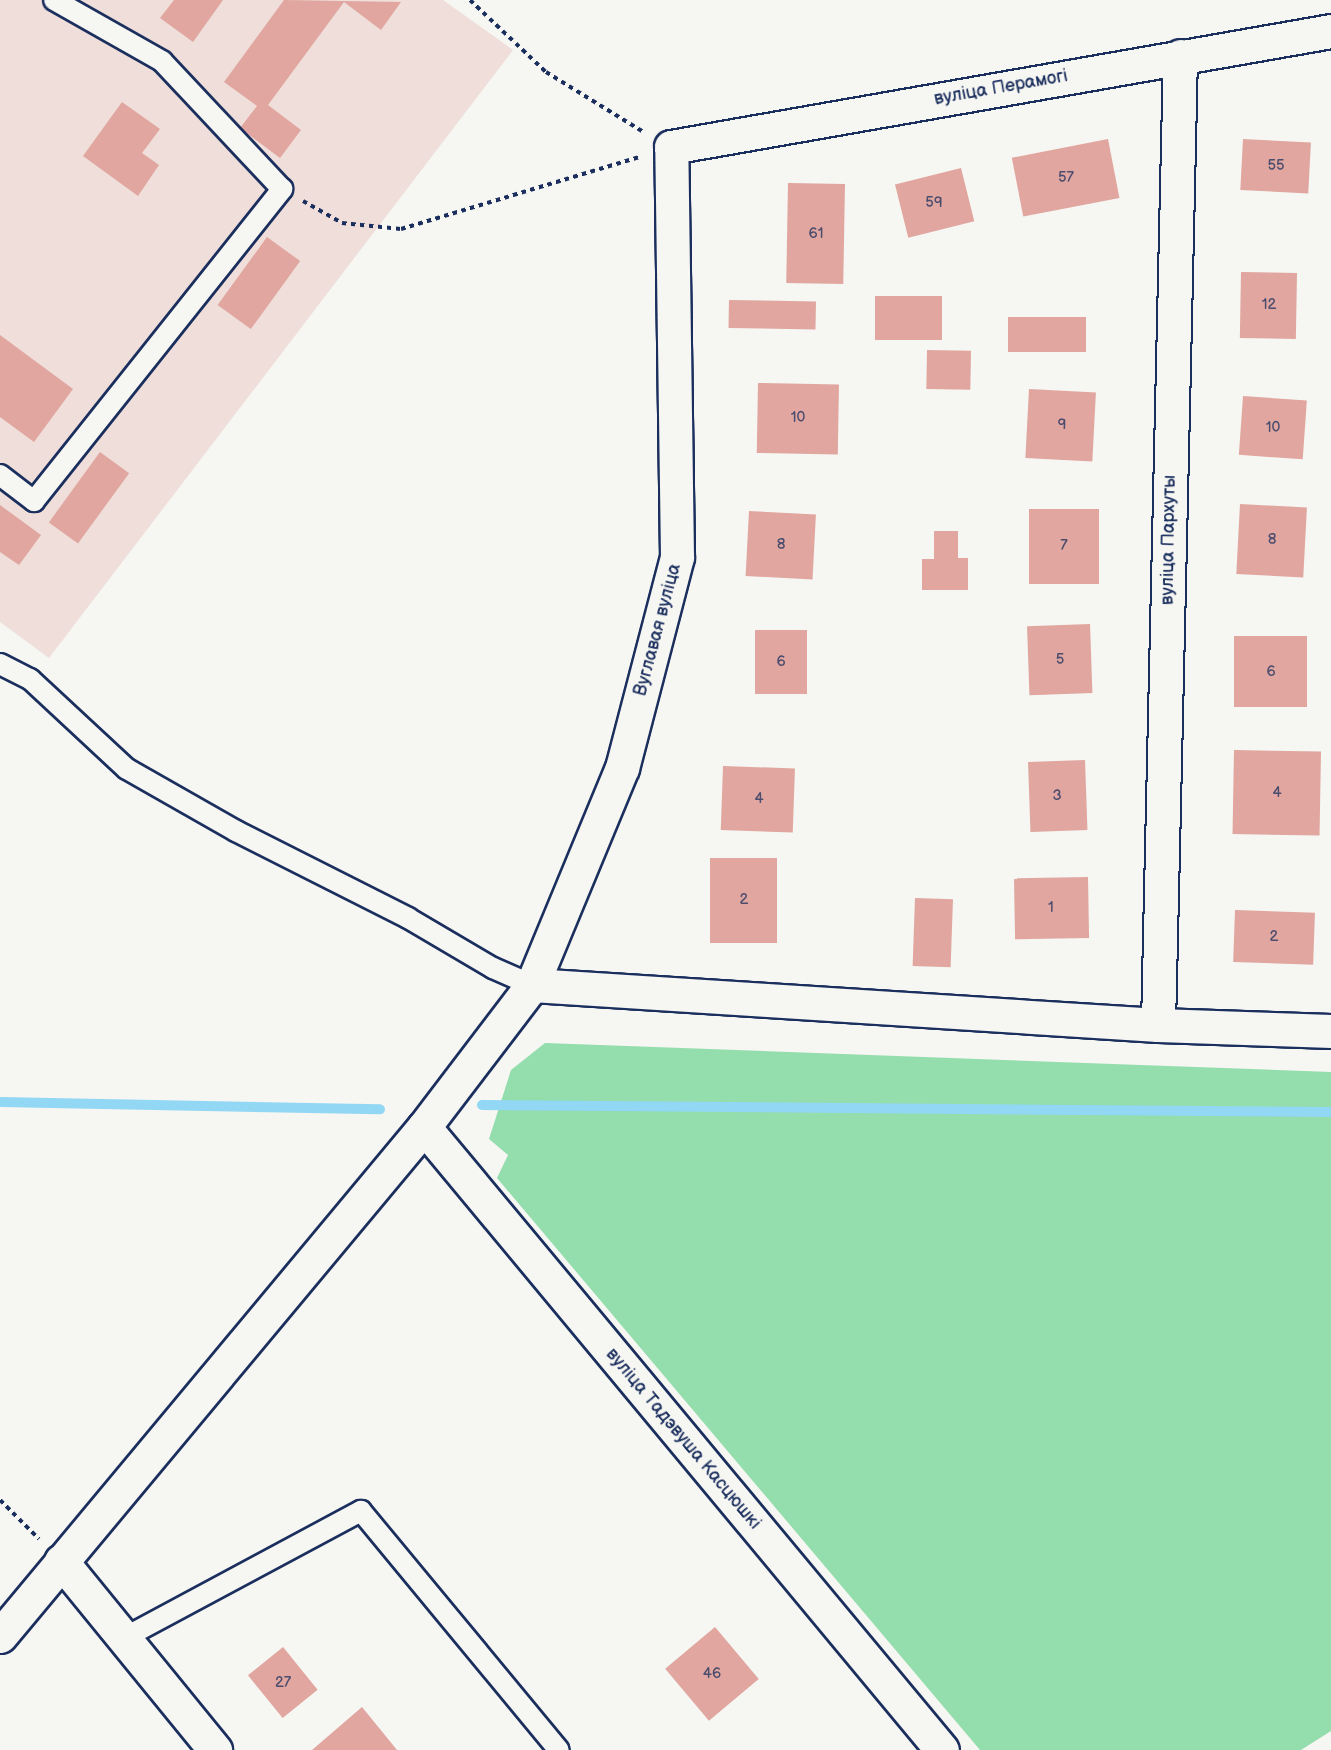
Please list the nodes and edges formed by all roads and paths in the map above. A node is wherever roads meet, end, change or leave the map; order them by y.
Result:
1 (54, 0) edge
2 (470, 0) edge
3 (1331, 31) edge
4 (1180, 56) junction
5 (671, 147) junction
6 (282, 189) junction
7 (0, 475) edge
8 (0, 664) edge
9 (532, 985) junction
10 (1158, 1025) junction
11 (1331, 1030) edge
12 (424, 1127) junction
13 (0, 1500) edge
14 (61, 1561) junction
15 (0, 1636) edge
16 (124, 1638) junction
17 (215, 1750) edge
18 (559, 1750) edge
19 (942, 1750) edge

1 - 6 lane
2 - 5 path
3 - 4 street, вуліца Перамогі
4 - 5 street, вуліца Перамогі
4 - 10 street, вуліца Пархуты
5 - 6 path
5 - 9 street, Вуглавая вуліца
6 - 7 lane
8 - 9 lane
9 - 10 street
9 - 12 street, Вуглавая вуліца
10 - 11 street
12 - 14 street, Вуглавая вуліца
12 - 19 street, вуліца Тадэвуша Касцюшкі
13 - 14 path
14 - 15 street, Вуглавая вуліца
14 - 16 street
16 - 17 street
16 - 18 lane

